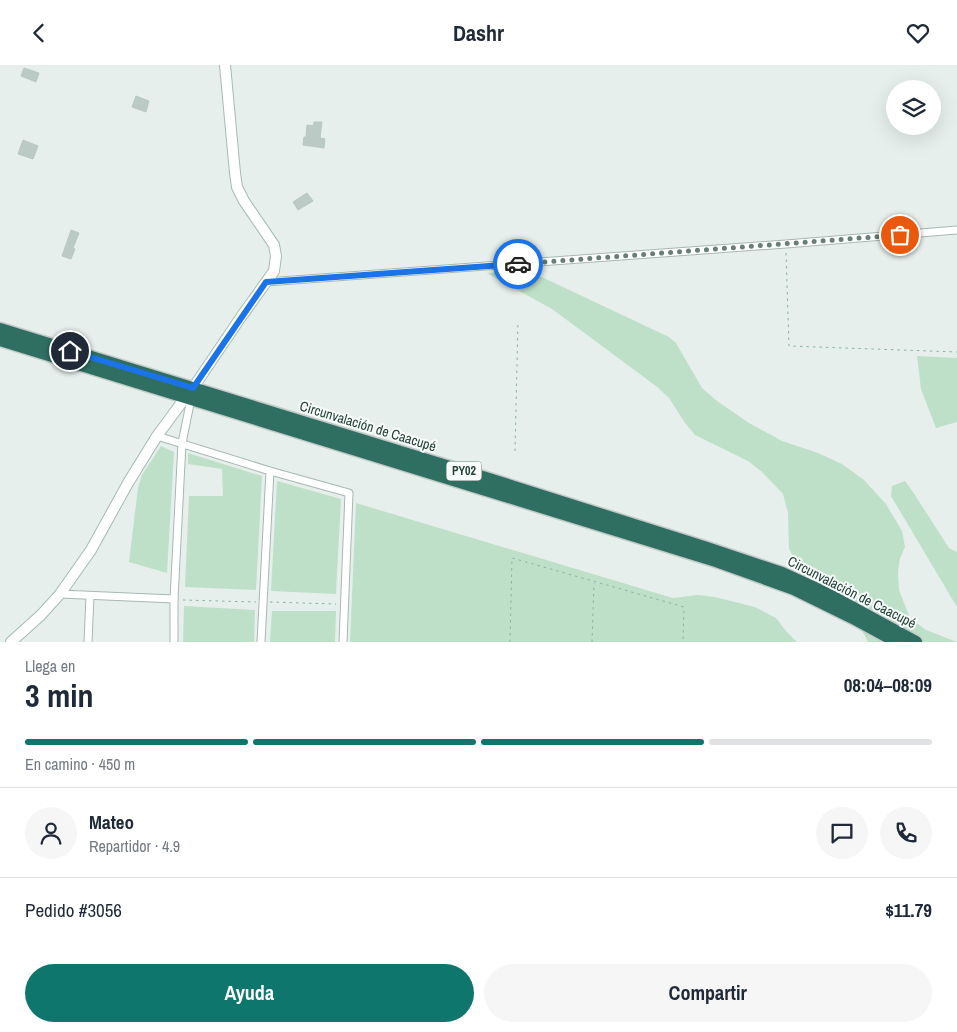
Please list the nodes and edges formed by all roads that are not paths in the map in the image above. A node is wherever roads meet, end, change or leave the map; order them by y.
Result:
1 (225, 65) edge
2 (957, 230) edge
3 (266, 282) junction
4 (0, 329) edge
5 (0, 340) edge
6 (190, 395) junction
7 (157, 436) junction
8 (182, 443) junction
9 (270, 471) junction
10 (60, 594) junction
11 (90, 596) junction
12 (174, 599) junction
13 (12, 642) edge
14 (88, 642) edge
15 (174, 642) edge
16 (261, 642) edge
17 (343, 642) edge
18 (897, 642) edge
19 (916, 642) edge

1 - 3 street
2 - 3 street
3 - 6 street
4 - 6 highway, Circunvalación de Caacupé / PY02
5 - 6 highway, Circunvalación de Caacupé / PY02
6 - 7 street
6 - 8 street
6 - 18 highway, Circunvalación de Caacupé / PY02
6 - 19 highway, Circunvalación de Caacupé / PY02
7 - 8 street
7 - 10 street
8 - 9 street
8 - 12 street
9 - 16 street
9 - 17 street
10 - 11 street
10 - 13 street
11 - 12 street
11 - 14 street
12 - 15 street

